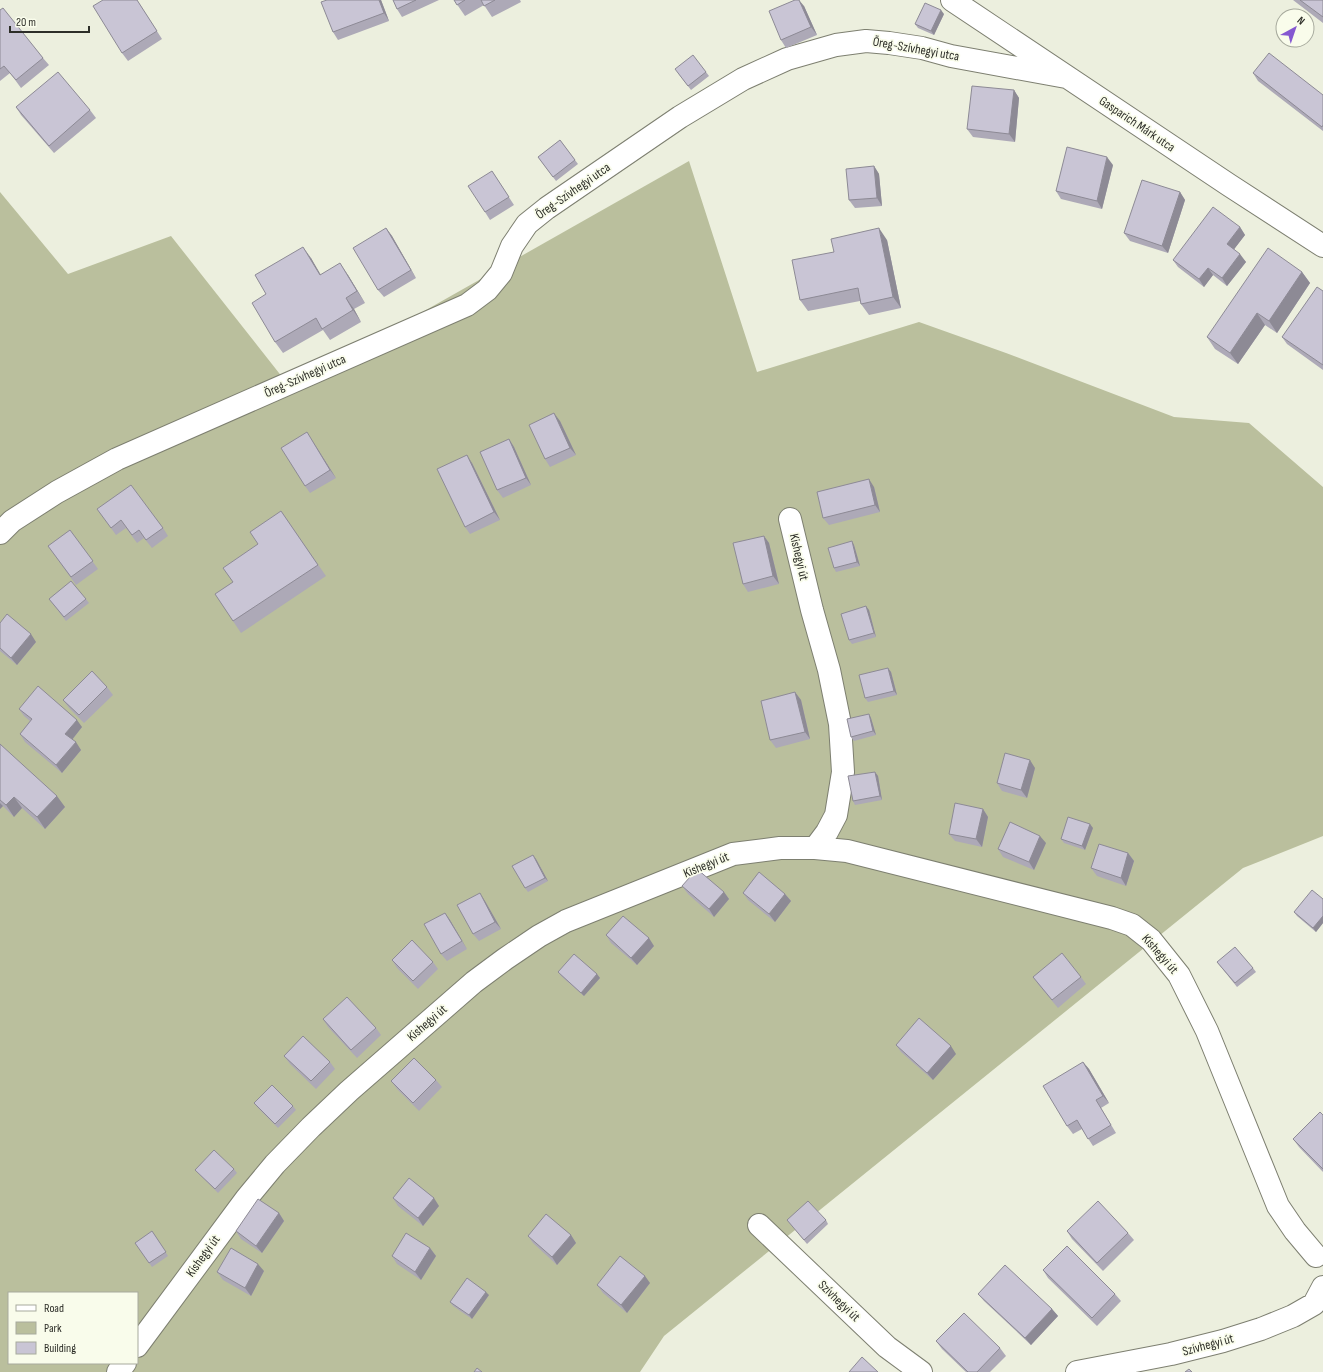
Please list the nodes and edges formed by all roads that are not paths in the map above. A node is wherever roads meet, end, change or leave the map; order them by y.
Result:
1 (954, 0) edge
2 (1066, 77) junction
3 (1323, 246) edge
4 (790, 519) dead end
5 (0, 533) edge
6 (815, 848) junction
7 (759, 1225) dead end
8 (1320, 1252) edge
9 (1323, 1277) edge
10 (1323, 1286) edge
11 (138, 1345) edge
12 (124, 1364) edge
13 (118, 1372) edge
14 (922, 1372) edge
15 (1077, 1372) edge

1 - 2 street, Gasparich Márk utca
2 - 3 street, Gasparich Márk utca
2 - 5 street, Öreg-Szívhegyi utca
4 - 6 street, Kishegyi út
6 - 8 street, Kishegyi út
6 - 11 street, Kishegyi út
7 - 14 street, Szívhegyi út
8 - 9 street
10 - 15 street, Szívhegyi út
12 - 13 street

